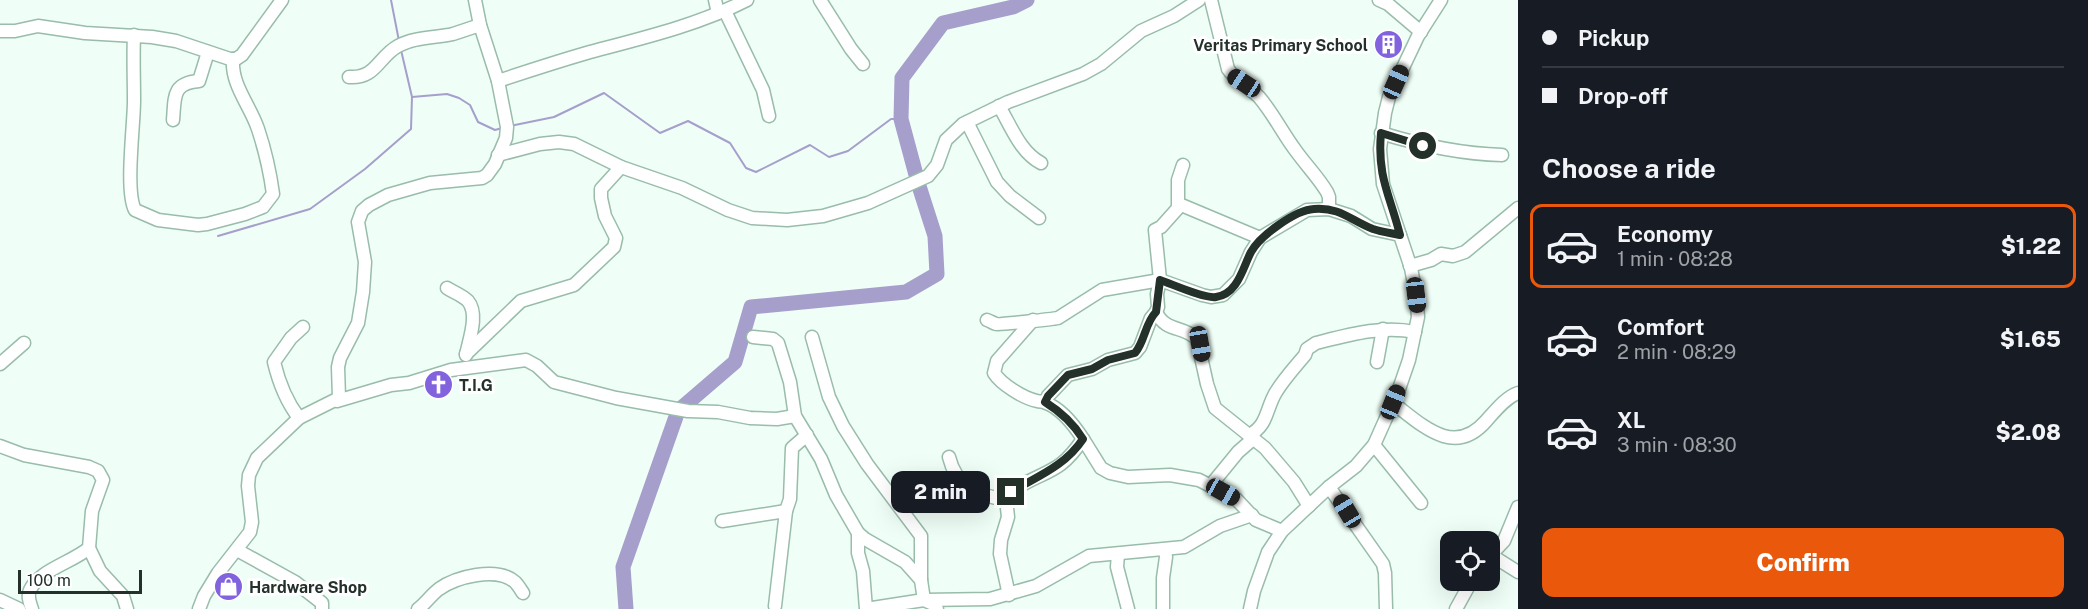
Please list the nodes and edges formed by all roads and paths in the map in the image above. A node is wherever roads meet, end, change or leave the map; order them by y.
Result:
1 (282, 0) edge
2 (475, 0) edge
3 (715, 0) edge
4 (747, 0) edge
5 (820, 0) edge
6 (1199, 0) edge
7 (1211, 0) edge
8 (1379, 0) edge
9 (1441, 0) edge
10 (721, 12) junction
11 (480, 25) junction
12 (0, 31) edge
13 (1421, 32) junction
14 (134, 35) junction
15 (208, 52) junction
16 (233, 59) junction
17 (863, 64) dead end
18 (349, 77) dead end
19 (498, 81) junction
20 (999, 106) junction
21 (769, 116) dead end
22 (173, 120) dead end
23 (968, 122) junction
24 (1381, 133) junction
25 (1502, 154) dead end
26 (498, 155) junction
27 (1041, 163) dead end
28 (1183, 165) dead end
29 (621, 167) junction
30 (1179, 204) junction
31 (1518, 208) edge
32 (1329, 209) junction
33 (1039, 218) dead end
34 (1400, 235) junction
35 (1260, 238) junction
36 (1410, 266) junction
37 (1160, 280) junction
38 (447, 288) dead end
39 (1156, 312) junction
40 (987, 320) dead end
41 (1033, 320) junction
42 (303, 327) dead end
43 (1383, 329) junction
44 (1414, 333) junction
45 (753, 337) dead end
46 (812, 337) dead end
47 (24, 343) dead end
48 (466, 354) junction
49 (1377, 362) dead end
50 (0, 364) edge
51 (464, 368) junction
52 (1518, 393) edge
53 (337, 401) junction
54 (1045, 402) junction
55 (1393, 402) junction
56 (795, 416) junction
57 (299, 418) junction
58 (807, 435) junction
59 (1251, 437) junction
60 (1083, 439) junction
61 (1374, 445) junction
62 (0, 446) edge
63 (949, 457) dead end
64 (1211, 485) junction
65 (1329, 486) junction
66 (1006, 499) junction
67 (1421, 503) dead end
68 (1309, 506) junction
69 (1518, 507) edge
70 (786, 512) junction
71 (1252, 515) junction
72 (722, 521) dead end
73 (1282, 531) junction
74 (858, 533) junction
75 (1500, 545) edge
76 (88, 548) junction
77 (237, 550) junction
78 (1165, 550) junction
79 (1118, 554) junction
80 (1500, 562) edge
81 (1518, 572) edge
82 (921, 580) junction
83 (1466, 591) edge
84 (523, 593) dead end
85 (1009, 594) junction
86 (0, 600) edge
87 (924, 600) junction
88 (993, 604) edge
89 (775, 606) dead end
90 (19, 609) edge
91 (32, 609) edge
92 (127, 609) edge
93 (199, 609) edge
94 (322, 609) edge
95 (418, 609) edge
96 (865, 609) edge
97 (937, 609) edge
98 (1128, 609) edge
99 (1163, 609) edge
100 (1250, 609) edge
101 (1386, 609) edge
102 (1456, 609) edge

1 - 16 street
2 - 11 street
3 - 10 street
4 - 10 street
5 - 17 street
6 - 20 street
7 - 32 street
8 - 13 street
9 - 13 street
10 - 19 street
10 - 21 street
11 - 18 street
11 - 19 street
12 - 14 street
13 - 24 street
14 - 15 street
14 - 16 street
15 - 16 street
15 - 22 street
19 - 26 street
20 - 23 street
20 - 27 street
23 - 29 street
23 - 33 street
24 - 25 street
24 - 34 street
26 - 29 street
26 - 53 street
28 - 30 street
29 - 48 street
30 - 35 street
30 - 37 street
31 - 36 street
32 - 34 street
32 - 35 street
34 - 36 street
35 - 37 street
36 - 44 street
37 - 39 street
37 - 41 street
38 - 48 street
39 - 54 street
39 - 59 street
40 - 41 street
41 - 54 street
42 - 57 street
43 - 44 street
43 - 49 street
43 - 59 street
44 - 55 street
45 - 56 street
46 - 82 street
47 - 50 street
48 - 51 street
51 - 53 street
51 - 56 street
52 - 55 street
53 - 57 street
54 - 60 street
55 - 61 street
56 - 58 street
57 - 77 street
58 - 70 street
58 - 74 street
59 - 64 street
59 - 68 street
60 - 64 street
60 - 66 street
61 - 65 street
61 - 67 street
62 - 76 street
63 - 66 street
64 - 71 street
65 - 68 street
65 - 101 street
66 - 85 street
68 - 73 street
69 - 75 street
70 - 72 street
70 - 89 street
71 - 73 street
71 - 78 street
73 - 100 street
74 - 82 street
74 - 96 street
76 - 91 street
76 - 92 street
77 - 93 street
77 - 94 street
78 - 79 street
78 - 99 street
79 - 85 street
79 - 98 street
80 - 81 street
82 - 87 street
83 - 102 street
84 - 95 street
85 - 88 street
86 - 90 street
87 - 88 street
87 - 96 street
87 - 97 street

